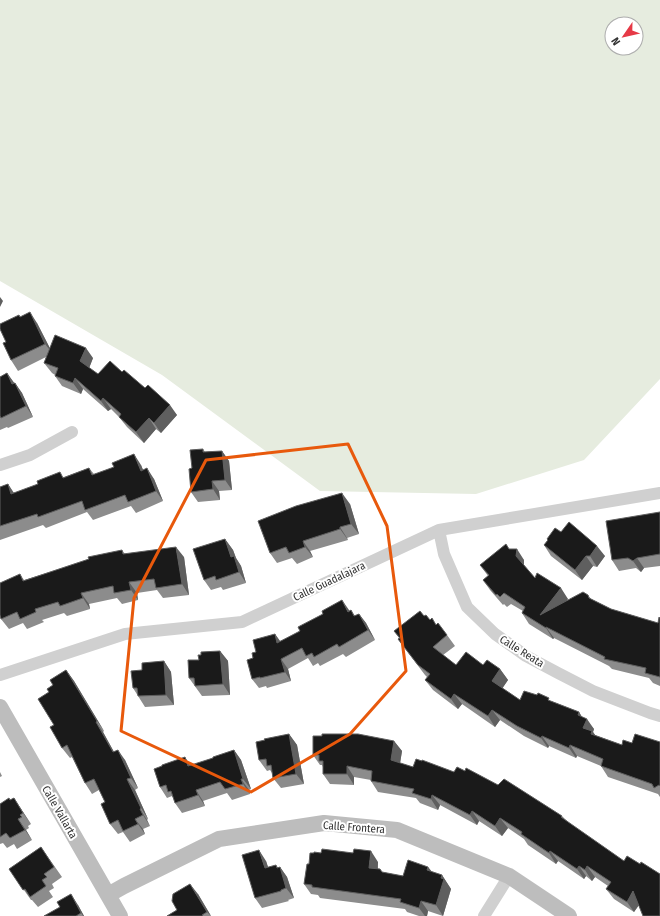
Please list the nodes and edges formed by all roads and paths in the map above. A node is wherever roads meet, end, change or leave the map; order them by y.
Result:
1 (72, 432) dead end
2 (0, 465) edge
3 (660, 493) edge
4 (439, 530) junction
5 (0, 675) edge
6 (0, 707) edge
7 (660, 716) edge
8 (509, 876) junction
9 (108, 895) junction
10 (120, 916) edge
11 (484, 916) edge
12 (569, 916) edge

1 - 2 street
3 - 4 street, Calle Guadalajara
4 - 5 street, Calle Guadalajara
4 - 7 street, Calle Reata
6 - 9 street, Calle Vallarta
8 - 9 street, Calle Frontera
8 - 11 street
8 - 12 street, Calle Frontera
9 - 10 street, Calle Vallarta

